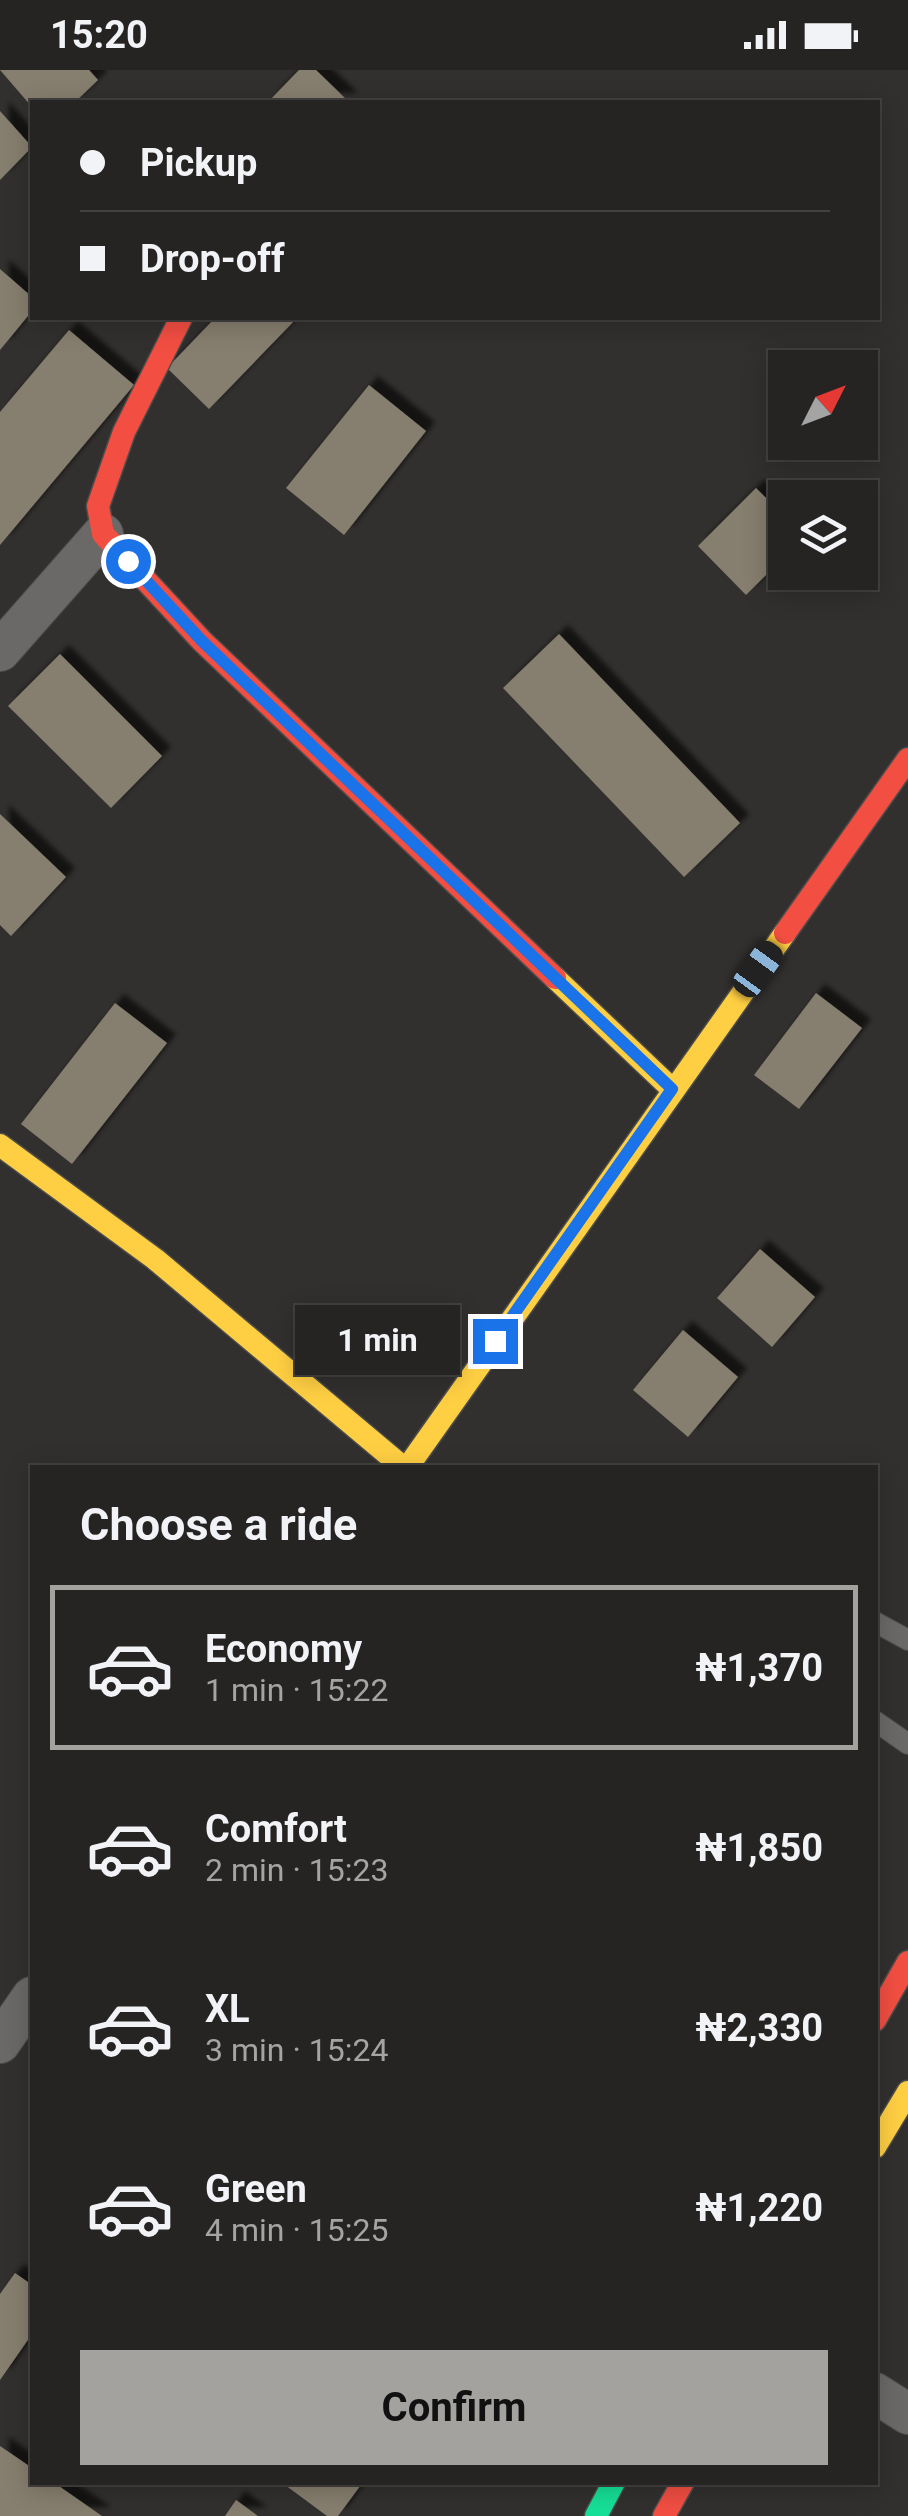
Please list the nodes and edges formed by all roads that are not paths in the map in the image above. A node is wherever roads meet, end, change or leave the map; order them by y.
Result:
1 (180, 320) edge
2 (103, 534) junction
3 (0, 651) edge
4 (908, 759) edge
5 (672, 1089) junction
6 (0, 1145) edge
7 (401, 1465) edge
8 (407, 1465) edge
9 (878, 1624) edge
10 (908, 1640) edge
11 (878, 1723) edge
12 (908, 1744) edge
13 (908, 1962) edge
14 (30, 1999) edge
15 (878, 2015) edge
16 (0, 2043) edge
17 (906, 2100) edge
18 (878, 2142) edge
19 (878, 2395) edge
20 (908, 2414) edge
21 (612, 2485) edge
22 (680, 2485) edge
23 (596, 2516) edge
24 (664, 2516) edge

1 - 2 main road
2 - 3 street
2 - 5 main road
4 - 5 main road
5 - 8 main road
6 - 7 main road
9 - 10 lane
11 - 12 lane
13 - 15 main road
14 - 16 street
17 - 18 main road
19 - 20 street
21 - 23 main road
22 - 24 main road

